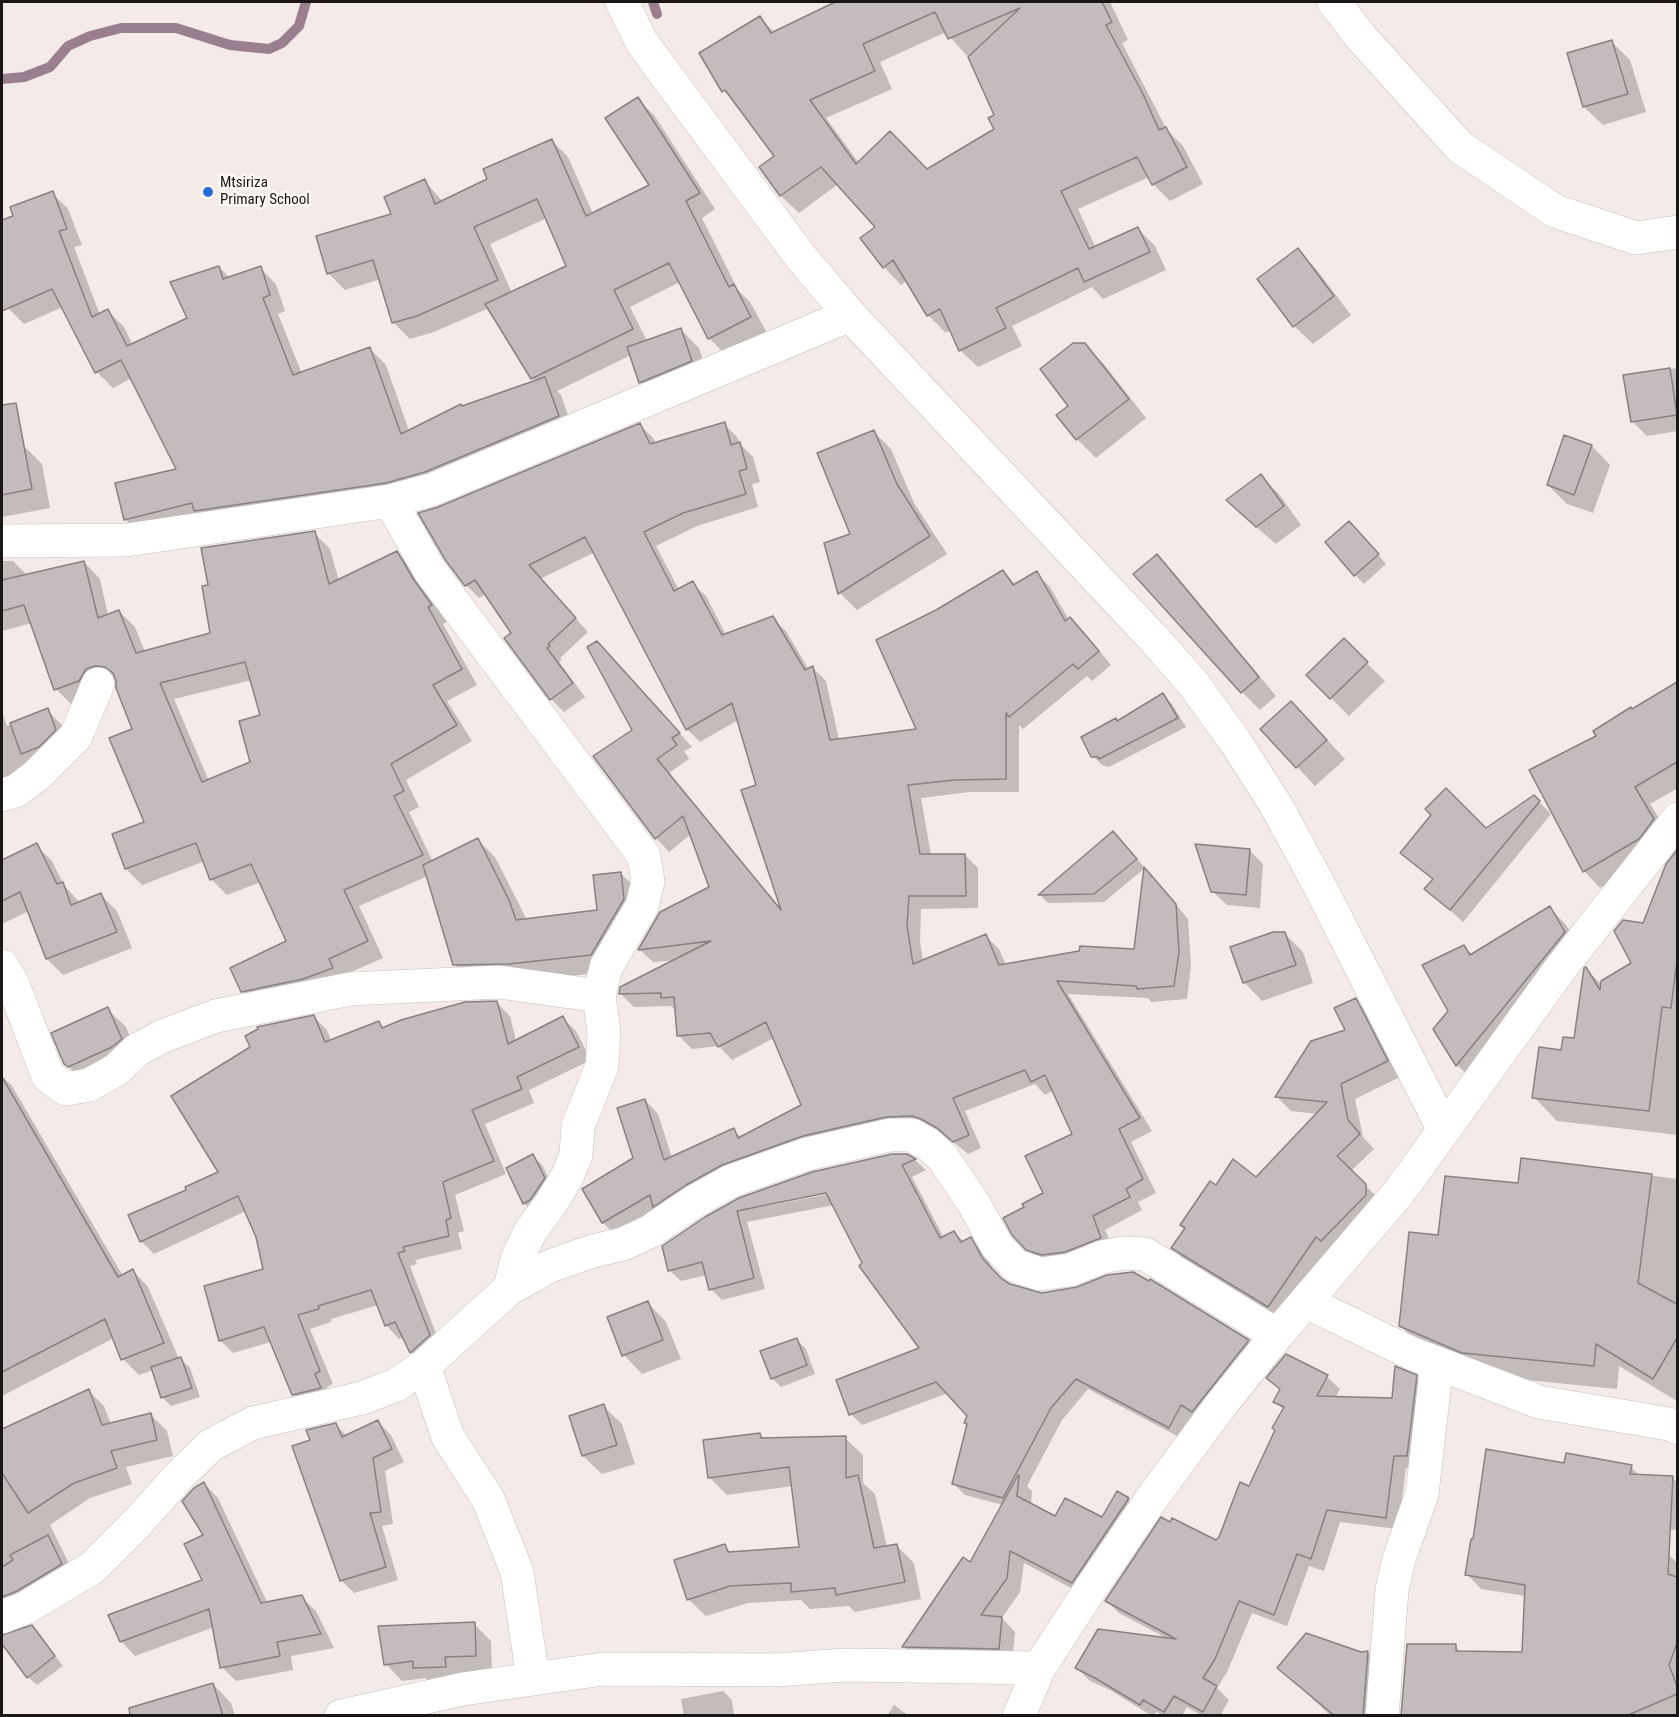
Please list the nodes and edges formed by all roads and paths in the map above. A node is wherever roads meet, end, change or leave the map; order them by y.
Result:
1 (622, 2) edge
2 (1334, 2) edge
3 (1677, 231) edge
4 (850, 315) junction
5 (390, 501) junction
6 (2, 541) edge
7 (98, 684) dead end
8 (2, 795) edge
9 (1677, 819) edge
10 (2, 966) edge
11 (599, 996) junction
12 (1444, 1130) junction
13 (510, 1288) junction
14 (1306, 1302) junction
15 (1277, 1335) junction
16 (1437, 1363) junction
17 (424, 1366) junction
18 (1677, 1428) edge
19 (2, 1617) edge
20 (1040, 1668) junction
21 (533, 1678) junction
22 (341, 1716) edge
23 (1019, 1716) edge
24 (1382, 1716) edge

1 - 4 street
2 - 3 street
4 - 5 street
4 - 12 street
5 - 6 street
5 - 11 street
7 - 8 street
9 - 12 street
10 - 11 street
11 - 13 street
12 - 14 street
13 - 15 street
13 - 17 street
14 - 15 street
14 - 16 street
15 - 20 street
16 - 18 street
16 - 24 street
17 - 19 street
17 - 21 street
20 - 21 street
20 - 23 street
21 - 22 street

